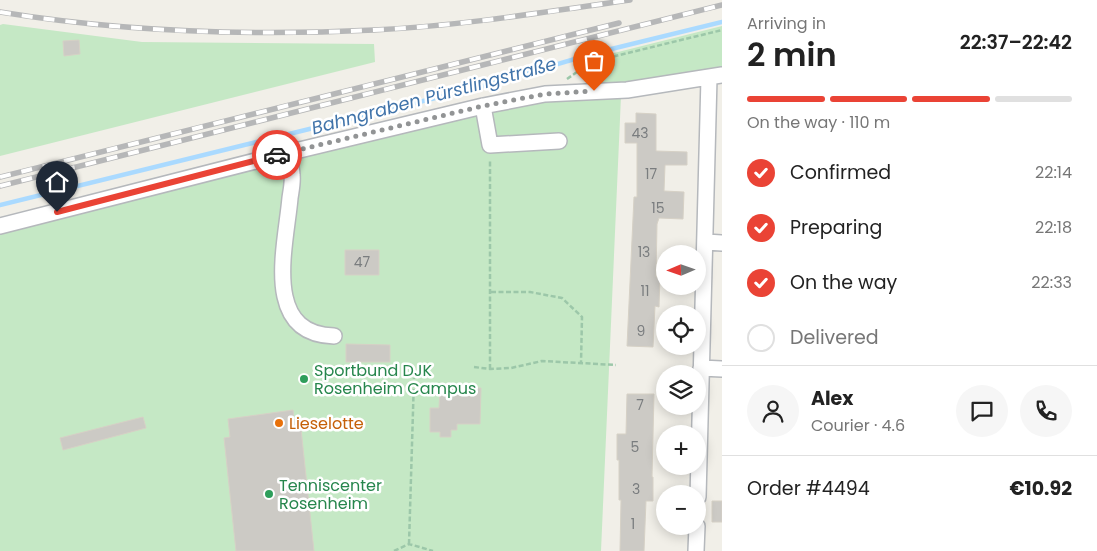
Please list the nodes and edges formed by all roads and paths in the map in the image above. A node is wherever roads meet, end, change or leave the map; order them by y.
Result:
1 (722, 30) edge
2 (716, 77) edge
3 (545, 94) junction
4 (483, 106) junction
5 (559, 141) dead end
6 (490, 145) junction
7 (287, 153) junction
8 (0, 226) edge
9 (706, 242) junction
10 (722, 243) edge
11 (491, 292) junction
12 (334, 336) dead end
13 (581, 363) junction
14 (616, 365) dead end
15 (701, 365) edge
16 (474, 367) dead end
17 (706, 368) edge
18 (490, 369) junction
19 (722, 369) edge
20 (414, 378) dead end
21 (700, 415) edge
22 (698, 485) edge
23 (697, 535) edge
24 (409, 544) junction
25 (394, 551) edge
26 (433, 551) edge
27 (696, 551) edge

1 - 3 path
2 - 3 street
2 - 9 street
3 - 4 street
4 - 6 street
4 - 7 street
5 - 6 street
6 - 11 path
7 - 8 street
7 - 12 street
9 - 10 street
9 - 15 street
11 - 13 path
11 - 18 path
13 - 14 path
13 - 18 path
16 - 18 path
17 - 19 street
20 - 24 path
21 - 22 street
23 - 27 street
24 - 25 path
24 - 26 path

